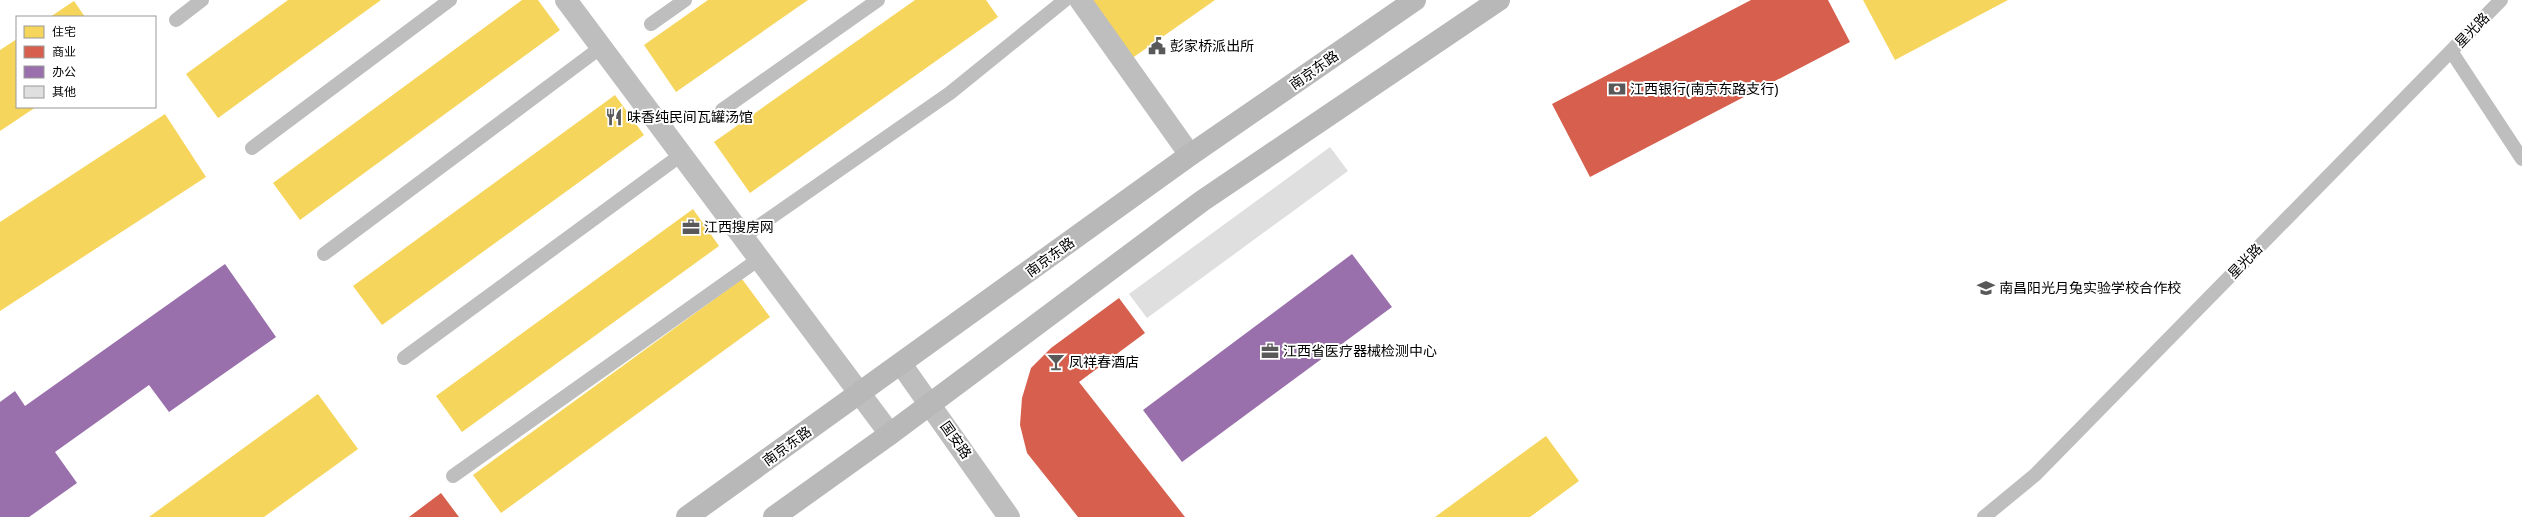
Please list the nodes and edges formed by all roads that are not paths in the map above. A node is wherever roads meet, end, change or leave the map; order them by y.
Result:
1 (202, 0) edge
2 (450, 0) edge
3 (566, 0) edge
4 (685, 0) edge
5 (878, 0) edge
6 (1066, 0) edge
7 (1080, 0) edge
8 (1415, 0) edge
9 (1499, 0) edge
10 (2501, 0) edge
11 (176, 20) dead end
12 (651, 24) dead end
13 (600, 48) junction
14 (2451, 51) junction
15 (722, 110) dead end
16 (252, 148) dead end
17 (681, 155) junction
18 (1190, 155) junction
19 (2522, 159) edge
20 (743, 237) junction
21 (324, 254) dead end
22 (759, 259) junction
23 (404, 358) dead end
24 (901, 364) junction
25 (860, 393) junction
26 (930, 403) junction
27 (890, 434) junction
28 (453, 476) dead end
29 (687, 517) edge
30 (774, 517) edge
31 (1009, 517) edge
32 (1984, 517) edge

1 - 11 lane
2 - 16 lane
3 - 13 street
4 - 12 lane
5 - 15 lane
6 - 20 lane
7 - 18 street
8 - 18 main road, 南京东路
9 - 26 main road
10 - 14 lane, 星光路
13 - 17 street
13 - 21 lane
14 - 19 lane
14 - 32 lane, 星光路
17 - 20 street
17 - 23 lane
18 - 24 main road, 南京东路
20 - 22 street
22 - 25 street
22 - 28 lane
24 - 25 main road, 南京东路
24 - 26 street, 国安路
25 - 27 street
25 - 29 main road, 南京东路
26 - 27 main road
26 - 31 street, 国安路
27 - 30 main road

